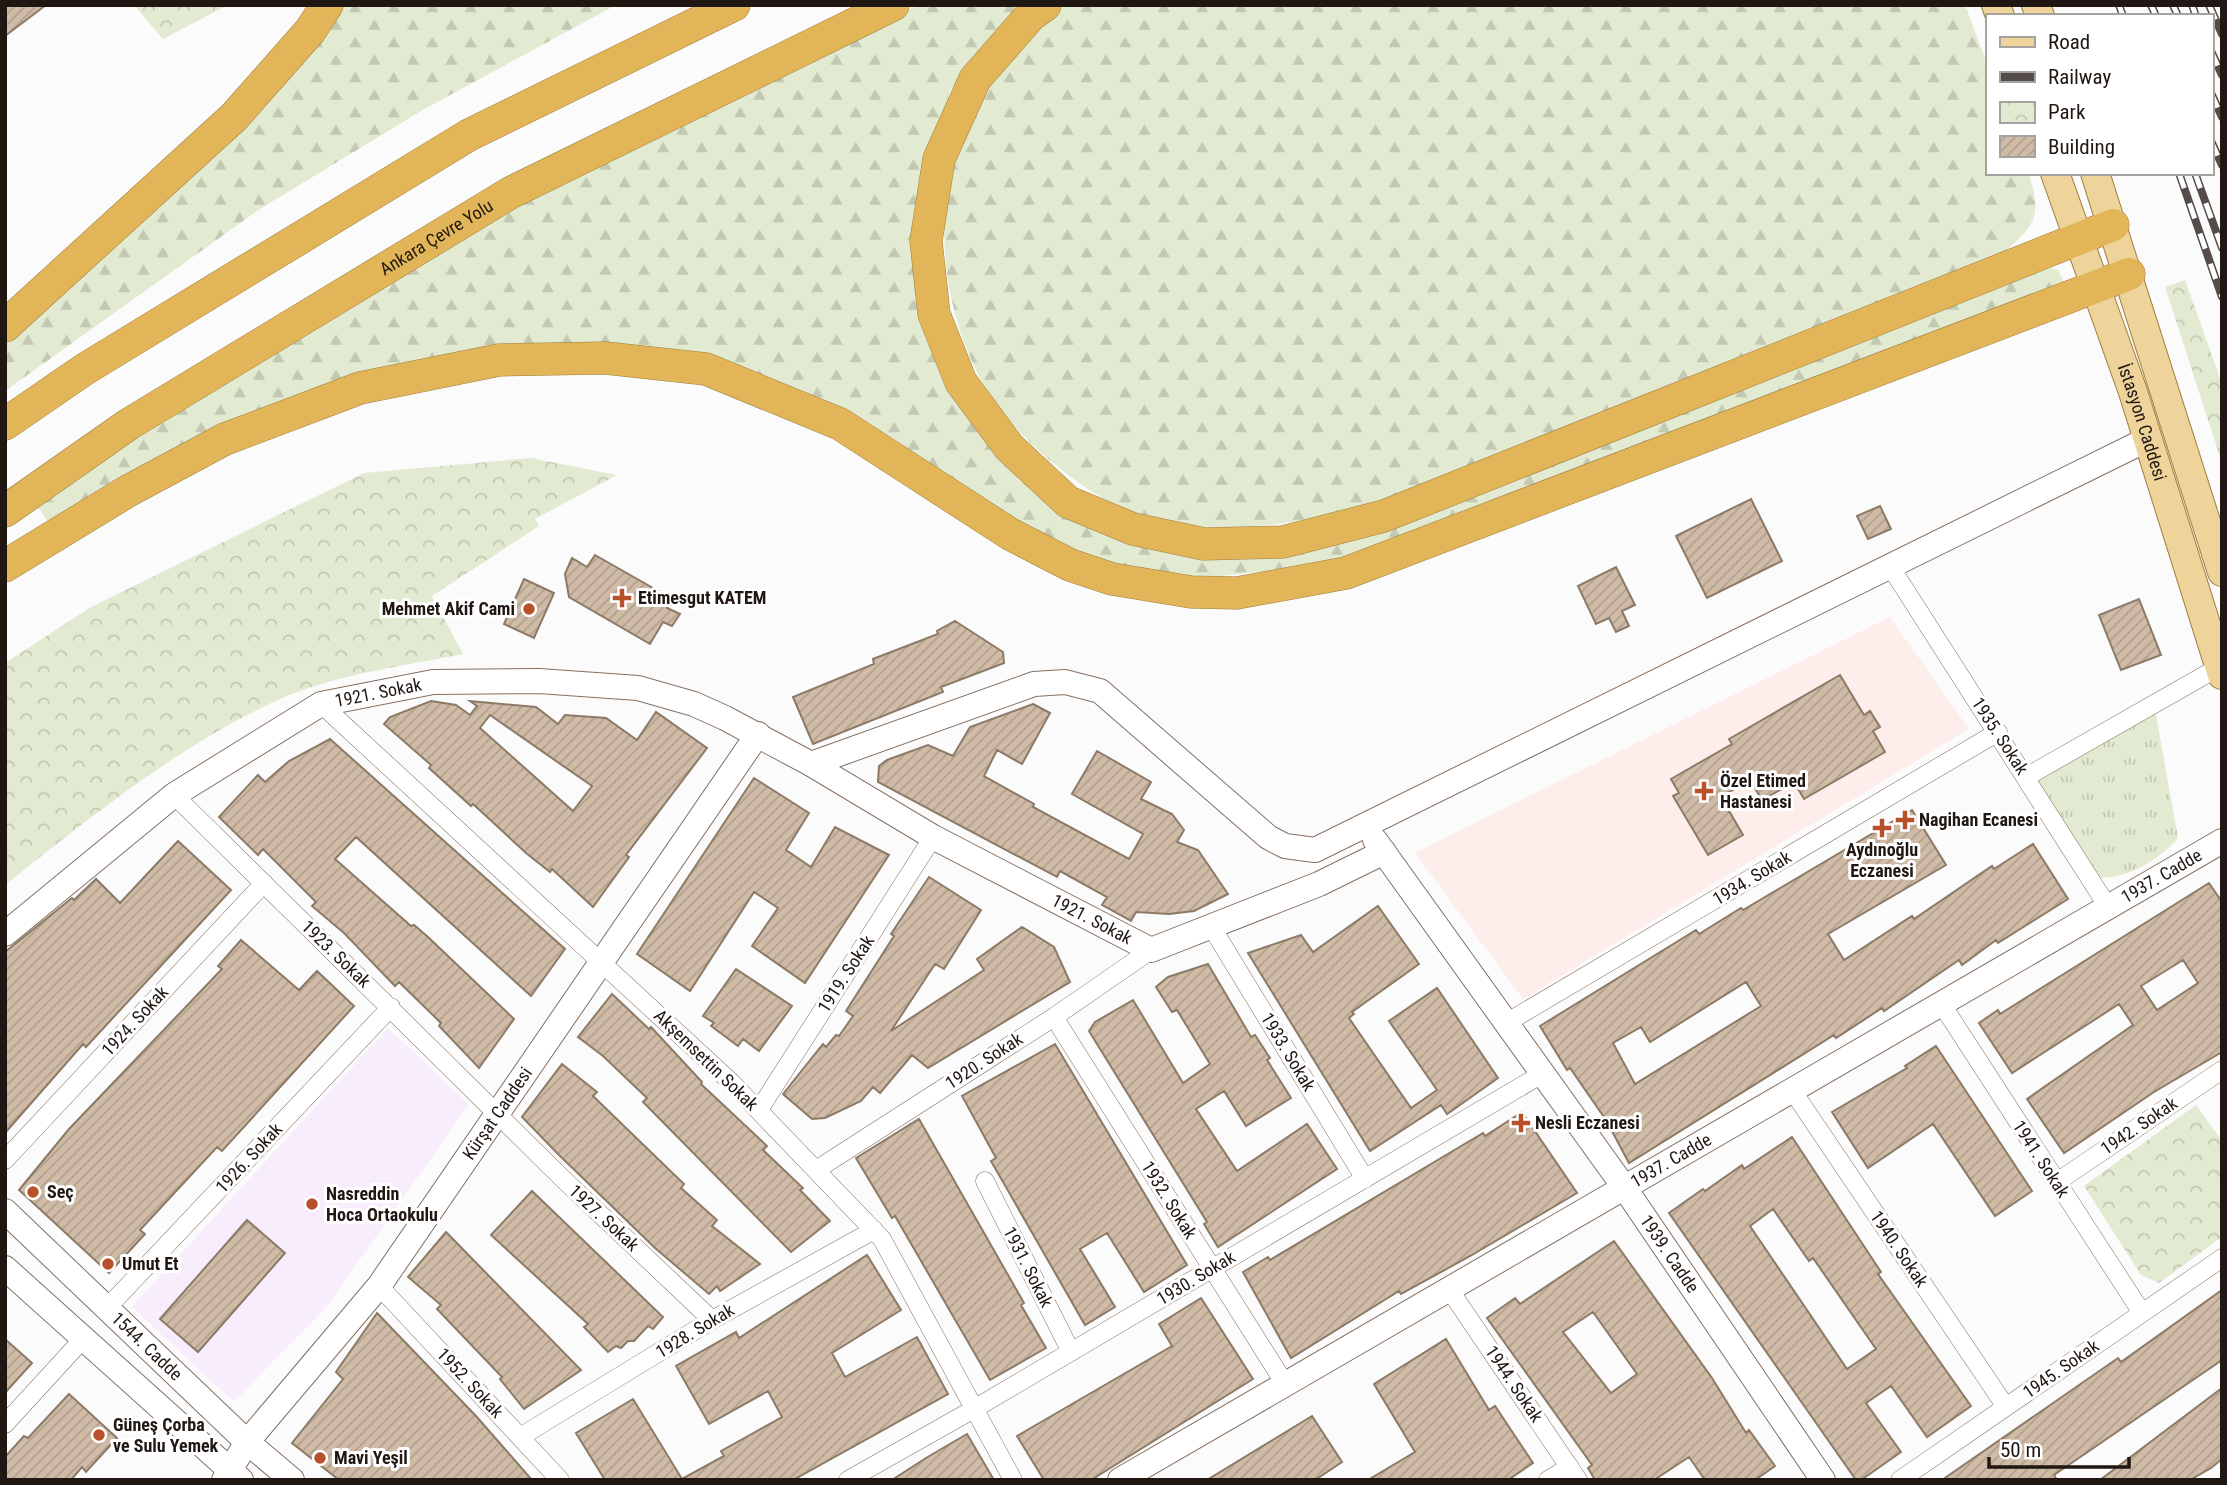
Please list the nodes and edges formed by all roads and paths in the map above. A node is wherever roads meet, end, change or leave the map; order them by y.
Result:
1 (327, 5) edge
2 (734, 5) edge
3 (893, 5) edge
4 (1045, 5) edge
5 (2056, 175) edge
6 (2096, 175) edge
7 (2113, 225) junction
8 (2077, 237) junction
9 (2129, 274) junction
10 (2094, 287) junction
11 (5, 326) edge
12 (5, 424) edge
13 (2148, 439) junction
14 (5, 511) edge
15 (1890, 565) junction
16 (5, 566) edge
17 (2222, 572) edge
18 (2220, 671) edge
19 (321, 704) junction
20 (1997, 732) junction
21 (758, 734) junction
22 (811, 764) junction
23 (2026, 777) junction
24 (174, 795) junction
25 (1364, 826) junction
26 (933, 837) junction
27 (2222, 841) edge
28 (1384, 852) junction
29 (264, 883) junction
30 (2108, 907) junction
31 (1211, 926) junction
32 (5, 934) edge
33 (1151, 950) junction
34 (603, 962) junction
35 (1941, 1003) junction
36 (391, 1007) junction
37 (1054, 1017) junction
38 (1506, 1023) junction
39 (2222, 1070) edge
40 (1542, 1074) junction
41 (1791, 1090) junction
42 (759, 1110) junction
43 (498, 1113) junction
44 (5, 1160) edge
45 (816, 1170) junction
46 (1365, 1179) junction
47 (985, 1181) dead end
48 (2057, 1182) junction
49 (1624, 1187) junction
50 (5, 1211) edge
51 (874, 1230) junction
52 (2222, 1258) edge
53 (5, 1268) edge
54 (1212, 1268) junction
55 (379, 1286) junction
56 (1449, 1289) junction
57 (107, 1308) junction
58 (2143, 1313) junction
59 (712, 1320) junction
60 (82, 1340) junction
61 (1071, 1352) junction
62 (1285, 1384) junction
63 (2006, 1407) junction
64 (974, 1409) junction
65 (5, 1424) edge
66 (520, 1437) junction
67 (247, 1442) junction
68 (1574, 1474) edge
69 (231, 1476) edge
70 (292, 1480) edge
71 (560, 1480) edge
72 (848, 1480) edge
73 (1013, 1480) edge
74 (1120, 1480) edge
75 (1548, 1480) edge
76 (1823, 1480) edge
77 (1900, 1480) edge

1 - 11 highway
2 - 12 highway
3 - 14 highway, Ankara Çevre Yolu
4 - 8 highway
5 - 8 main road, İstasyon Caddesi
6 - 7 main road, İstasyon Caddesi
7 - 8 highway
7 - 9 main road, İstasyon Caddesi
8 - 10 main road, İstasyon Caddesi
9 - 10 highway
9 - 17 main road, İstasyon Caddesi
10 - 13 main road, İstasyon Caddesi
10 - 16 highway
13 - 15 street
13 - 18 main road, İstasyon Caddesi
15 - 20 street, 1935. Sokak
15 - 25 street
18 - 23 street
19 - 21 street, 1921. Sokak
19 - 24 street, 1921. Sokak
19 - 34 street, Akşemsettin Sokak
20 - 23 street, 1935. Sokak
20 - 38 street, 1934. Sokak
21 - 22 street, 1921. Sokak
21 - 34 street, Kürşat Caddesi
22 - 25 street
22 - 26 street, 1921. Sokak
23 - 30 street, 1935. Sokak
24 - 29 street, 1923. Sokak
24 - 32 street, 1921. Sokak
25 - 28 street, 1939. Cadde
26 - 33 street, 1921. Sokak
26 - 42 street, 1919. Sokak
27 - 30 street, 1937. Cadde
28 - 31 street, 1921. Sokak
28 - 38 street, 1939. Cadde
29 - 36 street, 1923. Sokak
29 - 44 street, 1924. Sokak
30 - 35 street, 1937. Cadde
31 - 33 street, 1921. Sokak
31 - 46 street, 1933. Sokak
33 - 37 street, 1920. Sokak
34 - 42 street, Akşemsettin Sokak
34 - 43 street, Kürşat Caddesi
35 - 41 street, 1937. Cadde
35 - 48 street, 1941. Sokak
36 - 43 street, 1923. Sokak
36 - 57 street, 1926. Sokak
37 - 45 street, 1920. Sokak
37 - 54 street, 1932. Sokak
38 - 40 street, 1939. Cadde
39 - 48 street, 1942. Sokak
40 - 46 street, 1930. Sokak
40 - 49 street, 1939. Cadde
41 - 49 street, 1937. Cadde
41 - 63 street, 1940. Sokak
42 - 45 street, Akşemsettin Sokak
43 - 55 street, Kürşat Caddesi
43 - 59 street, 1927. Sokak
45 - 51 street, Akşemsettin Sokak
46 - 54 street, 1930. Sokak
47 - 61 street, 1931. Sokak
48 - 58 street, 1941. Sokak
49 - 56 street, 1937. Cadde
49 - 76 street, 1939. Cadde
50 - 57 street, 1544. Cadde
51 - 59 street, 1928. Sokak
51 - 64 street, Akşemsettin Sokak
52 - 58 street, 1945. Sokak
53 - 60 street
54 - 61 street, 1930. Sokak
54 - 62 street, 1932. Sokak
55 - 66 street, 1952. Sokak
55 - 67 street, Kürşat Caddesi
56 - 62 street, 1937. Cadde
56 - 68 street, 1944. Sokak
57 - 67 street, 1544. Cadde
58 - 63 street, 1945. Sokak
59 - 66 street, 1928. Sokak
60 - 65 street
60 - 69 street
61 - 64 street, 1930. Sokak
62 - 74 street, 1937. Cadde
63 - 77 street, 1945. Sokak
64 - 72 street, 1930. Sokak
64 - 73 street, Akşemsettin Sokak
66 - 71 street, 1952. Sokak
67 - 69 street, Kürşat Caddesi
67 - 70 street, 1544. Cadde
68 - 75 street

